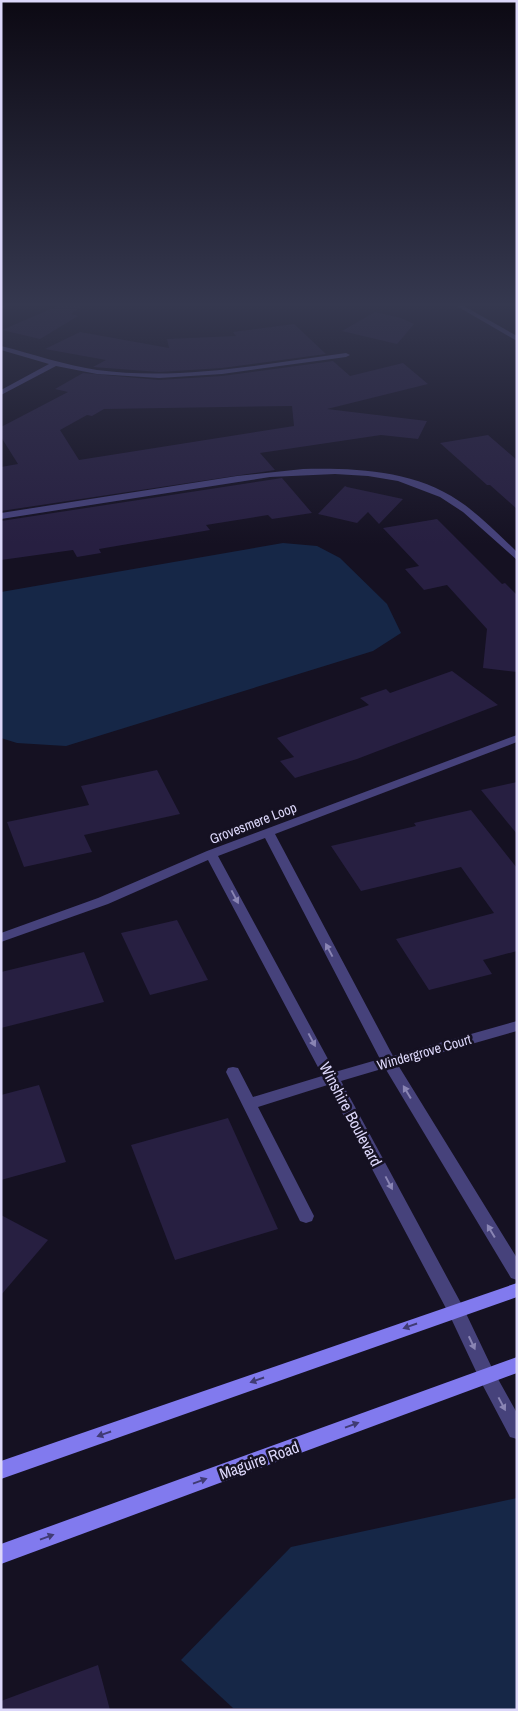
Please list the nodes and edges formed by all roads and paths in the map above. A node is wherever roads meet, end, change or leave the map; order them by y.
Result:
1 (16, 385) edge
2 (1, 393) edge
3 (1, 516) edge
4 (517, 557) edge
5 (517, 738) edge
6 (268, 833) junction
7 (211, 854) junction
8 (1, 938) edge
9 (517, 1026) edge
10 (389, 1062) junction
11 (234, 1072) dead end
12 (332, 1078) junction
13 (248, 1104) junction
14 (306, 1216) dead end
15 (517, 1273) edge
16 (517, 1290) edge
17 (456, 1310) junction
18 (517, 1366) edge
19 (487, 1376) junction
20 (517, 1431) edge
21 (1, 1470) edge
22 (1, 1554) edge

1 - 2 street
3 - 4 street
5 - 6 street, Grovesmere Loop
6 - 7 street, Grovesmere Loop
10 -> 6 street
7 - 8 street, Grovesmere Loop
7 -> 12 street, Winshire Boulevard
9 - 10 street, Windergrove Court
10 - 12 street, Windergrove Court
15 -> 10 street
11 - 13 street
12 - 13 street, Windergrove Court
12 -> 17 street, Winshire Boulevard
13 - 14 street
16 - 17 main road
17 -> 19 street, Winshire Boulevard
17 -> 21 main road
18 - 19 main road, Maguire Road
19 -> 20 street, Winshire Boulevard
22 -> 19 main road, Maguire Road

